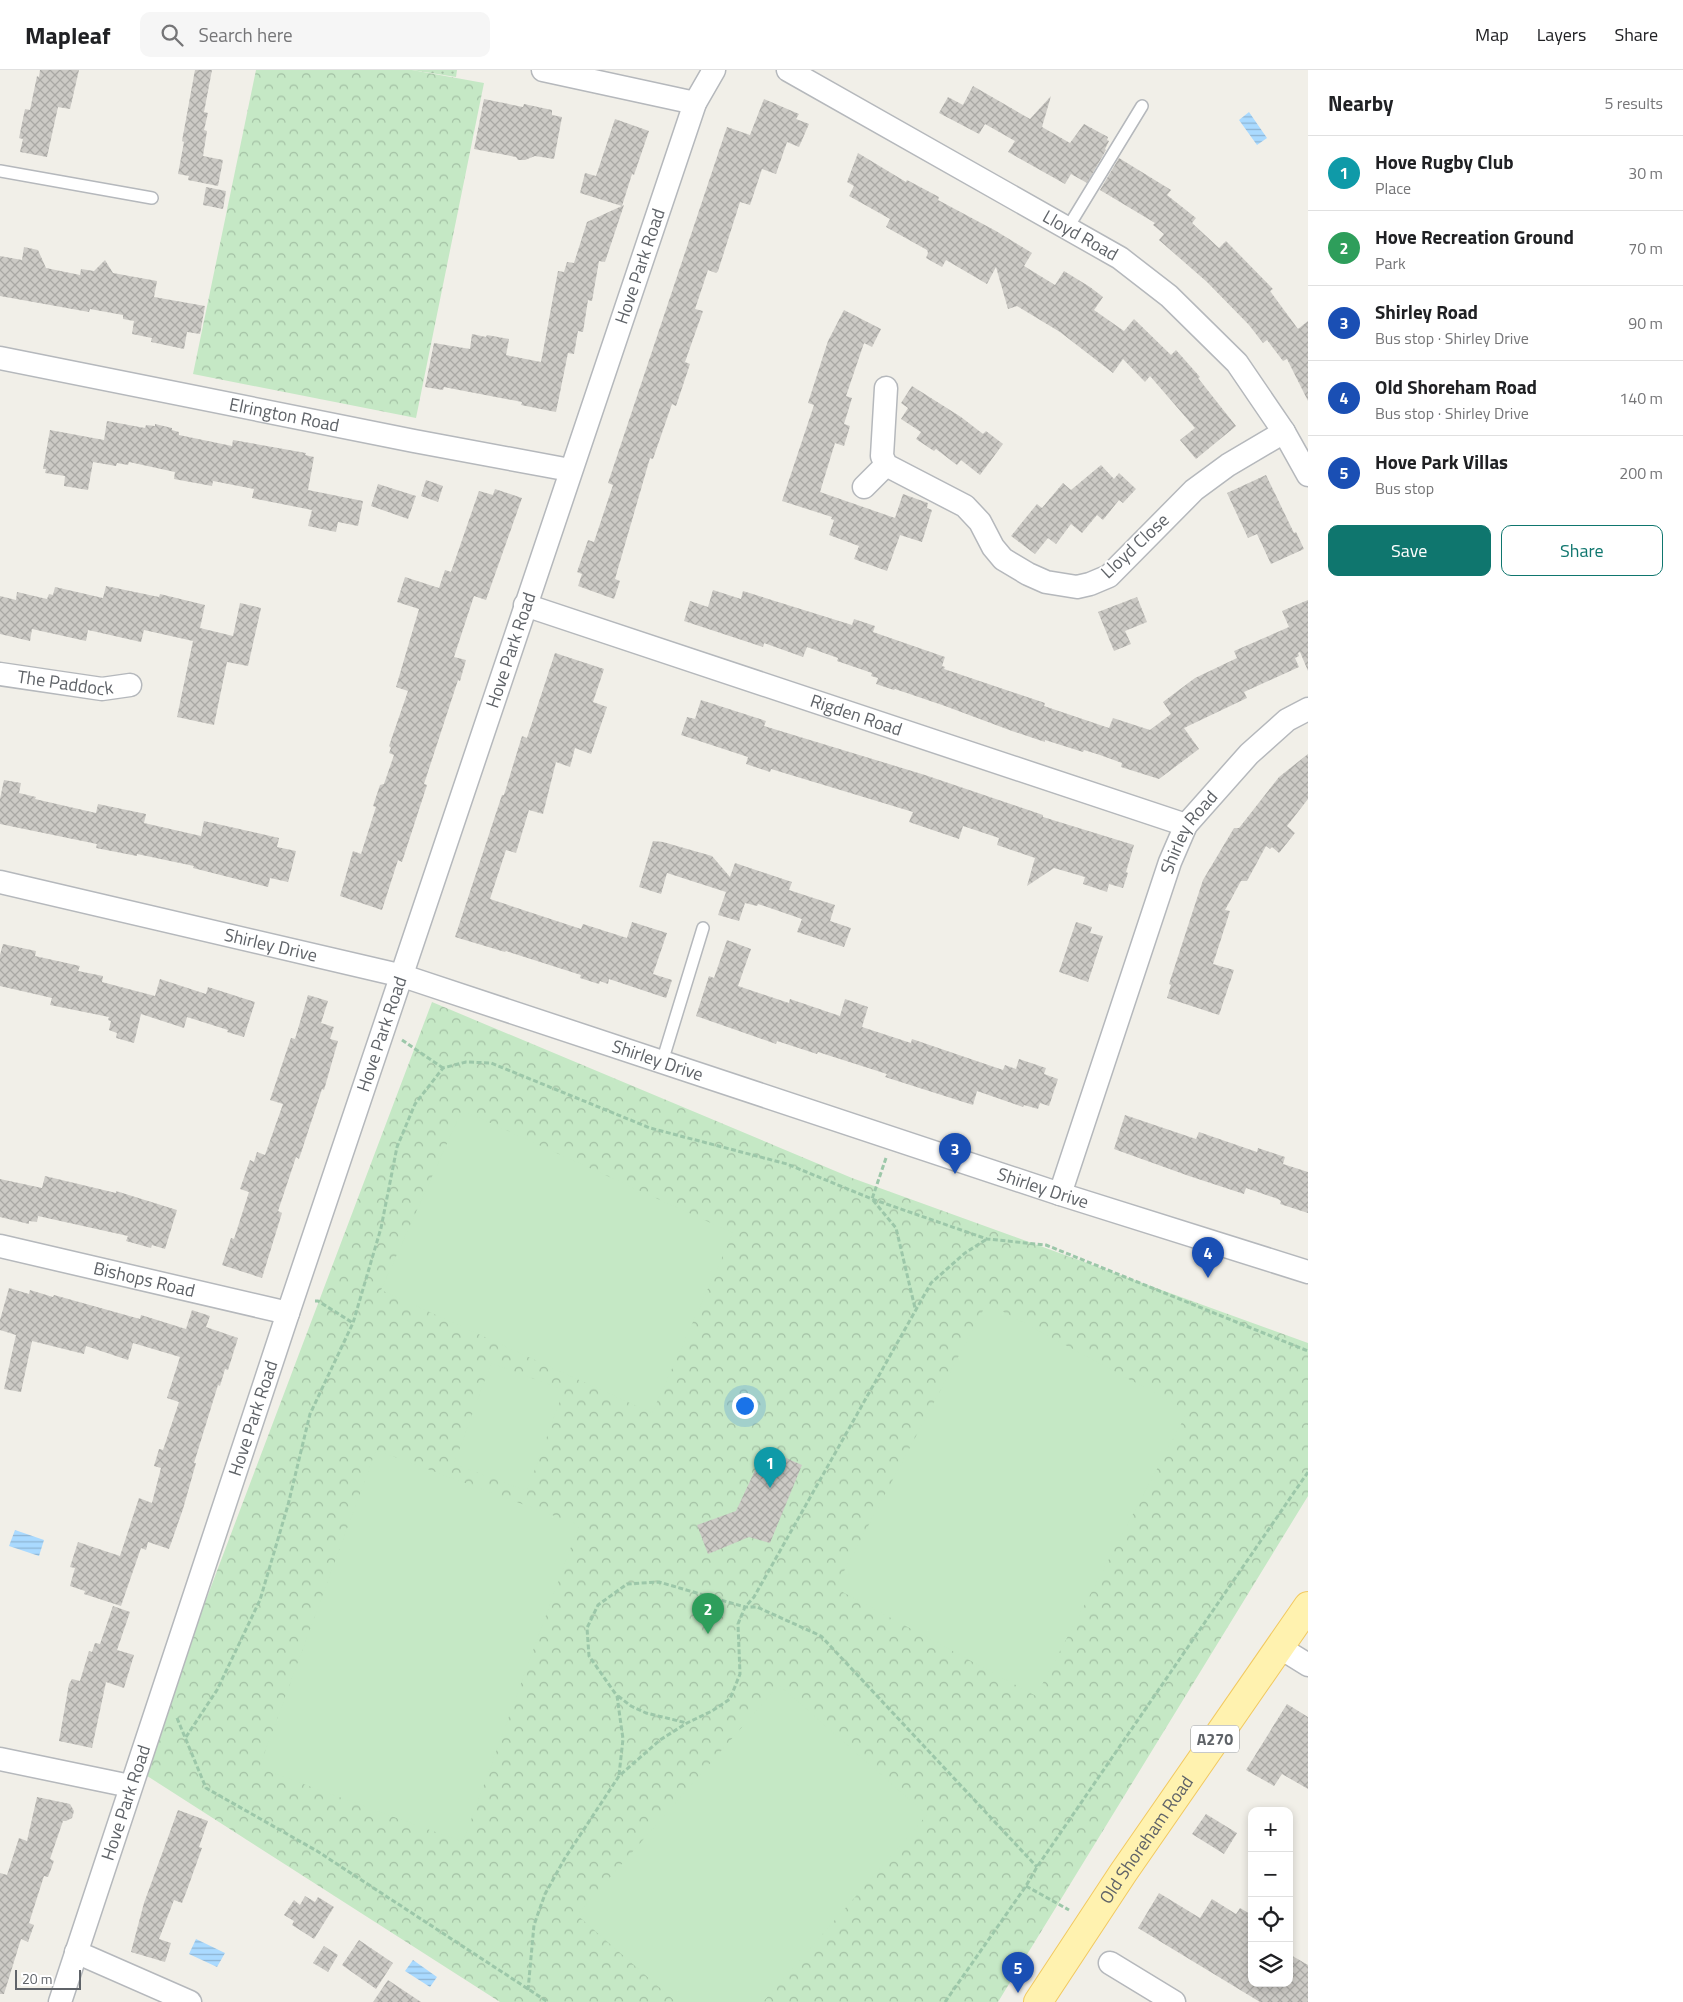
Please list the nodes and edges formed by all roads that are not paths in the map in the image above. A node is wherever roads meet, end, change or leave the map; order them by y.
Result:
1 (543, 70) edge
2 (714, 70) edge
3 (788, 70) edge
4 (695, 103) junction
5 (1142, 106) dead end
6 (0, 171) edge
7 (152, 198) dead end
8 (1067, 229) junction
9 (0, 358) edge
10 (886, 388) dead end
11 (1284, 432) junction
12 (886, 465) junction
13 (570, 470) junction
14 (1308, 475) edge
15 (864, 487) dead end
16 (525, 606) junction
17 (0, 674) edge
18 (130, 684) dead end
19 (1308, 710) edge
20 (1186, 825) junction
21 (0, 882) edge
22 (703, 928) dead end
23 (402, 976) junction
24 (662, 1062) junction
25 (1060, 1194) junction
26 (0, 1246) edge
27 (1308, 1272) edge
28 (290, 1306) junction
29 (1308, 1606) edge
30 (1279, 1647) junction
31 (1308, 1665) edge
32 (0, 1759) edge
33 (130, 1786) junction
34 (76, 1952) junction
35 (1110, 1963) dead end
36 (60, 2002) edge
37 (190, 2002) edge
38 (1038, 2002) edge
39 (1174, 2002) edge

1 - 4 street
2 - 4 street, Hove Park Road
3 - 8 street, Lloyd Road
4 - 13 street, Hove Park Road
5 - 8 lane
6 - 7 lane
8 - 11 street, Lloyd Road
9 - 13 street, Elrington Road
10 - 12 street
11 - 12 street, Lloyd Close
11 - 14 street, Lloyd Road
12 - 15 street
13 - 16 street, Hove Park Road
16 - 20 street, Rigden Road
16 - 23 street, Hove Park Road
17 - 18 street, The Paddock
19 - 20 street, Shirley Road
20 - 25 street, Shirley Road
21 - 23 street, Shirley Drive
22 - 24 lane
23 - 24 street, Shirley Drive
23 - 28 street, Hove Park Road
24 - 25 street, Shirley Drive
25 - 27 street, Shirley Drive
26 - 28 street, Bishops Road
28 - 33 street, Hove Park Road
29 - 30 main road, Old Shoreham Road / A270
30 - 31 street
30 - 38 main road, Old Shoreham Road / A270
32 - 33 street
33 - 34 street, Hove Park Road
34 - 36 street, Hove Park Road
34 - 37 street
35 - 39 street

